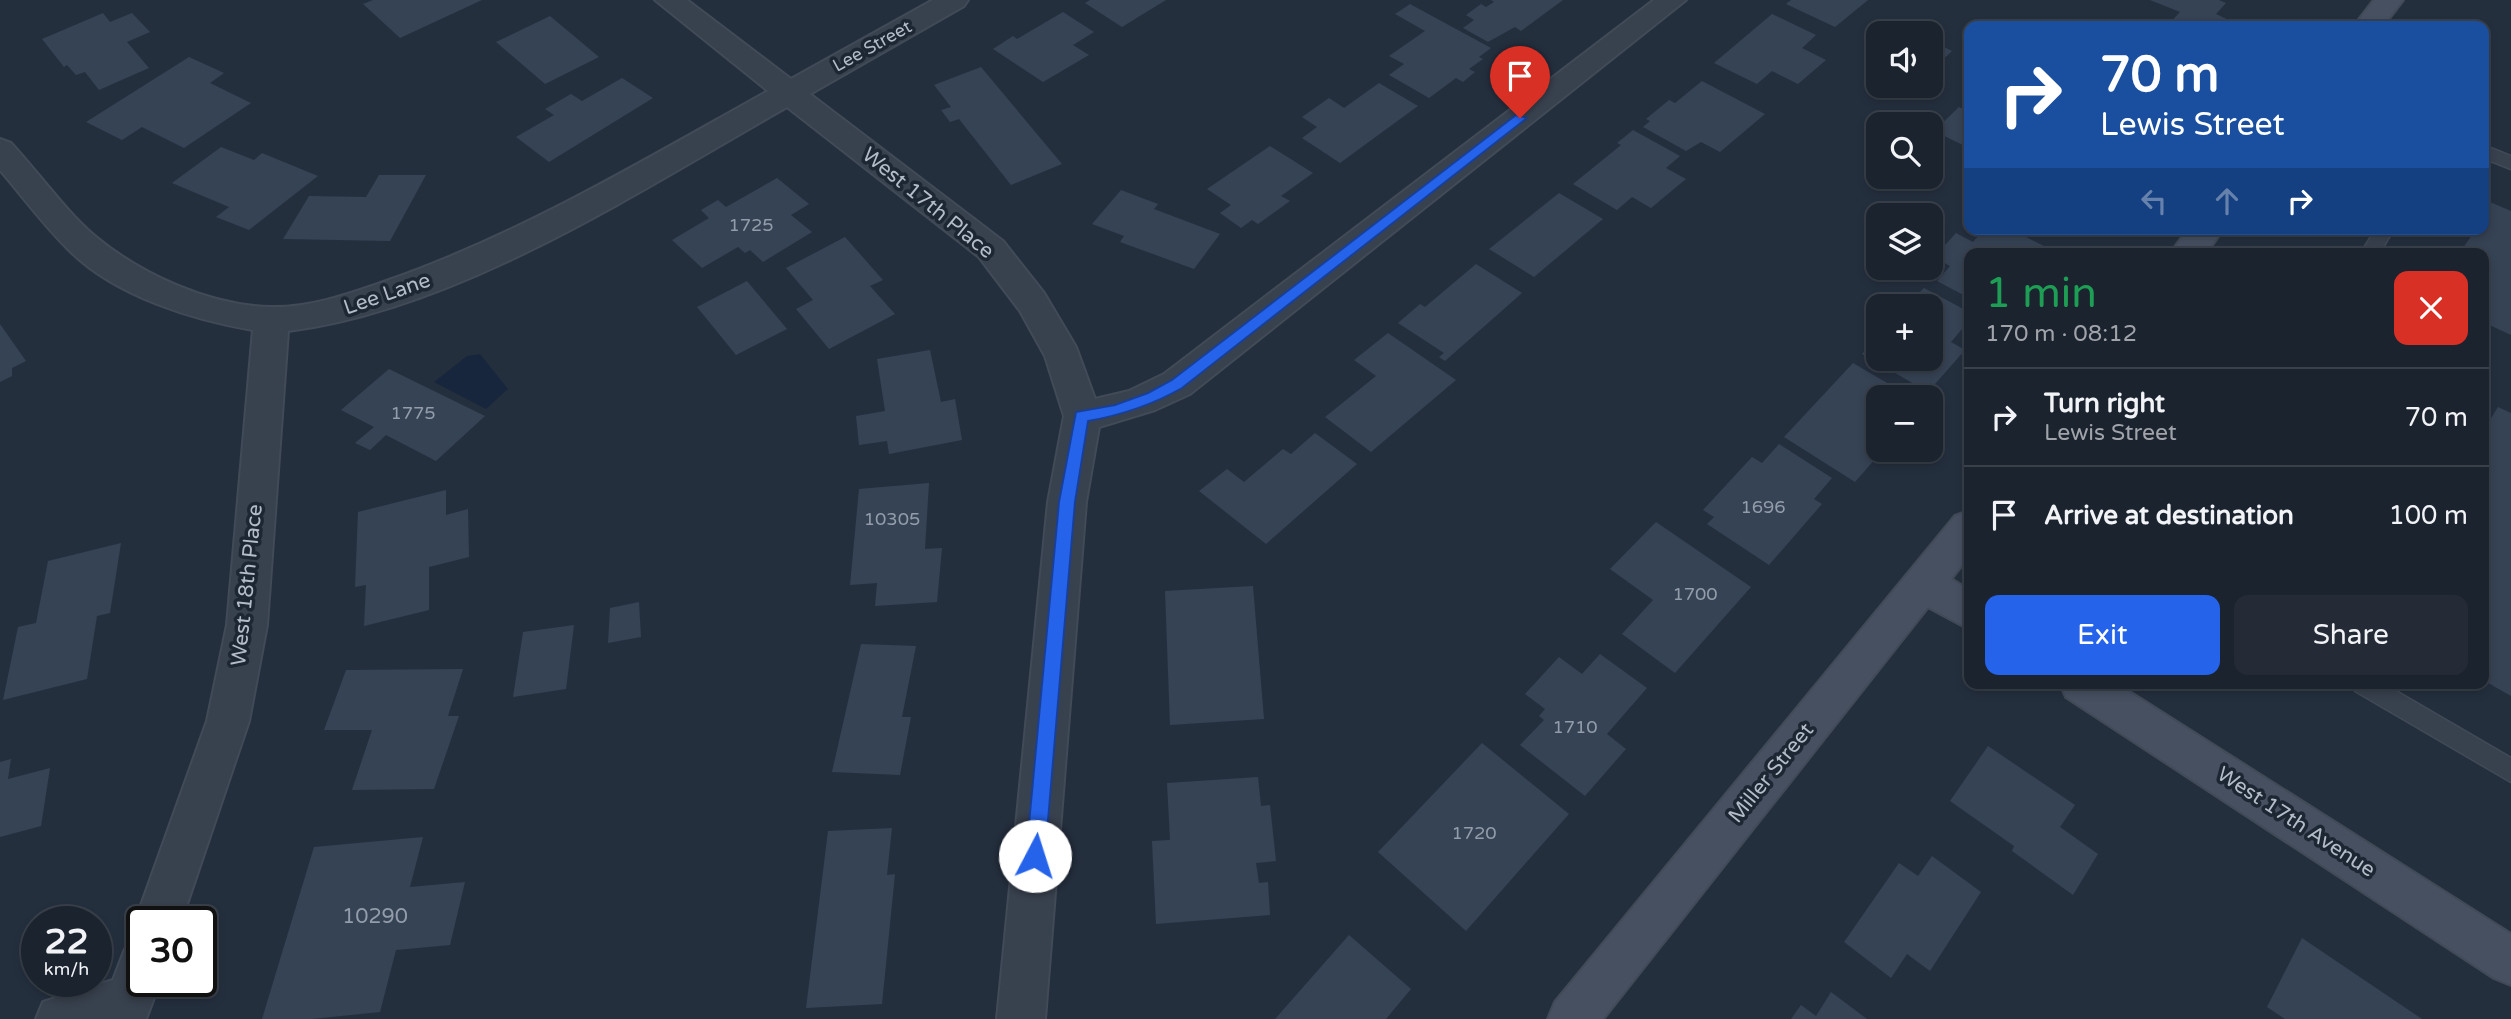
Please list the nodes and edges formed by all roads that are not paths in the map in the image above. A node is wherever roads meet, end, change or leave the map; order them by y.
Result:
1 (669, 0) edge
2 (954, 0) edge
3 (1672, 0) edge
4 (2389, 0) edge
5 (2372, 21) edge
6 (790, 92) junction
7 (0, 150) edge
8 (2489, 154) edge
9 (2511, 163) edge
10 (271, 320) junction
11 (1082, 416) junction
12 (1964, 533) edge
13 (1924, 583) junction
14 (1964, 609) edge
15 (2089, 689) edge
16 (2372, 689) edge
17 (2511, 771) edge
18 (164, 906) edge
19 (2511, 961) edge
20 (126, 997) edge
21 (60, 1019) edge
22 (1021, 1019) edge
23 (1572, 1019) edge

1 - 6 street, West 17th Place
2 - 6 street, Lee Street
3 - 11 street
4 - 5 street
6 - 10 street, Lee Lane
6 - 11 street, West 17th Place
7 - 10 street, Lee Lane
8 - 9 lane
10 - 18 street, West 18th Place
11 - 22 street, West 17th Place
12 - 13 street, Miller Street
13 - 14 street
13 - 23 street, Miller Street
15 - 19 street, West 17th Avenue
16 - 17 lane
20 - 21 street

